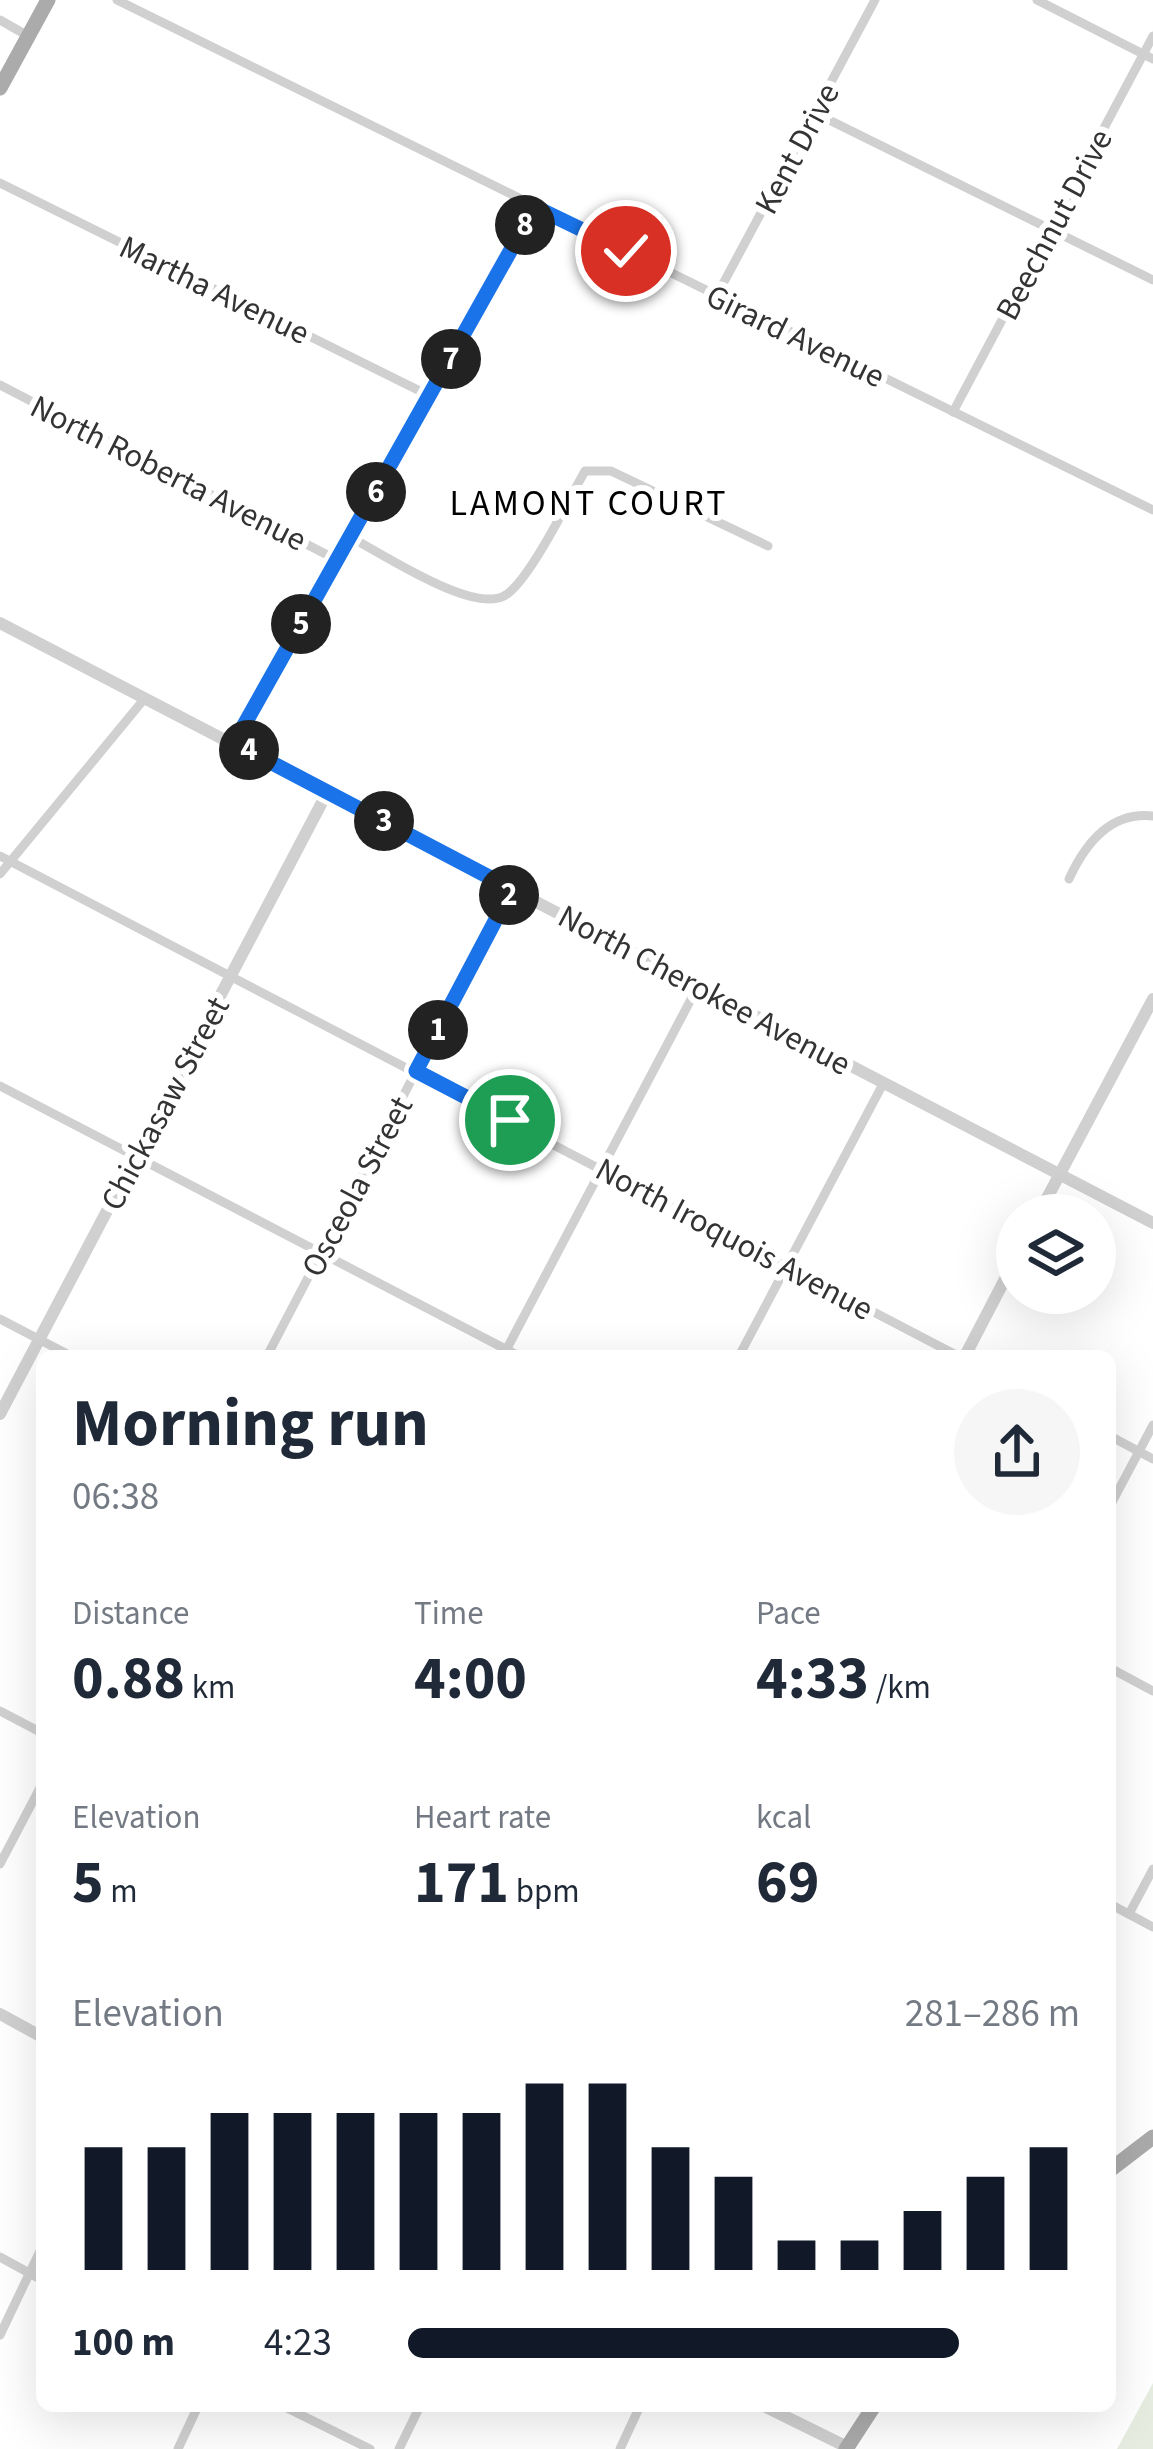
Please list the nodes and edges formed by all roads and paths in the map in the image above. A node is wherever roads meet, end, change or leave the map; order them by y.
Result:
1 (48, 0) edge
2 (117, 0) edge
3 (875, 0) edge
4 (1037, 0) edge
5 (0, 20) edge
6 (28, 36) junction
7 (1153, 36) edge
8 (1148, 57) edge
9 (0, 88) edge
10 (815, 112) junction
11 (0, 183) edge
12 (535, 207) junction
13 (1051, 229) junction
14 (1153, 280) edge
15 (717, 296) junction
16 (0, 385) edge
17 (430, 396) junction
18 (953, 412) junction
19 (1153, 510) edge
20 (350, 538) junction
21 (768, 546) dead end
22 (337, 560) junction
23 (0, 623) edge
24 (146, 697) junction
25 (234, 743) junction
26 (328, 791) junction
27 (1153, 816) edge
28 (5, 858) edge
29 (0, 874) edge
30 (1069, 879) dead end
31 (512, 889) junction
32 (230, 976) junction
33 (698, 986) junction
34 (1153, 999) edge
35 (416, 1071) junction
36 (884, 1082) junction
37 (0, 1086) edge
38 (136, 1156) junction
39 (601, 1168) junction
40 (1059, 1174) junction
41 (1049, 1194) edge
42 (1153, 1223) edge
43 (322, 1253) junction
44 (786, 1265) junction
45 (996, 1294) edge
46 (0, 1319) edge
47 (39, 1339) junction
48 (60, 1350) edge
49 (270, 1350) edge
50 (499, 1350) edge
51 (506, 1350) edge
52 (742, 1350) edge
53 (950, 1350) edge
54 (965, 1350) edge
55 (0, 1414) edge
56 (1153, 1425) edge
57 (1116, 1439) edge
58 (1139, 1451) junction
59 (1153, 1459) edge
60 (1116, 1495) edge
61 (1116, 1671) edge
62 (1153, 1691) edge
63 (0, 1711) edge
64 (36, 1730) edge
65 (36, 1795) edge
66 (0, 1864) edge
67 (1153, 1869) edge
68 (1116, 1907) edge
69 (1129, 1914) junction
70 (1153, 1927) edge
71 (0, 2014) edge
72 (36, 2034) edge
73 (1153, 2137) edge
74 (1116, 2165) edge
75 (0, 2257) edge
76 (36, 2260) edge
77 (30, 2273) junction
78 (36, 2276) edge
79 (0, 2335) edge
80 (195, 2412) edge
81 (295, 2412) edge
82 (416, 2412) edge
83 (637, 2412) edge
84 (776, 2412) edge
85 (870, 2412) edge
86 (848, 2448) edge
87 (178, 2449) edge
88 (370, 2449) edge
89 (399, 2449) edge
90 (620, 2449) edge

1 - 6 main road
2 - 12 street, Girard Avenue
3 - 10 street, Kent Drive
4 - 8 street
5 - 6 street
6 - 9 main road
7 - 8 street, Beechnut Drive
8 - 13 street, Beechnut Drive
10 - 13 street
10 - 15 street, Kent Drive
11 - 17 street, Martha Avenue
12 - 15 street, Girard Avenue
12 - 17 street
13 - 14 street
13 - 18 street, Beechnut Drive
15 - 18 street, Girard Avenue
16 - 22 street, North Roberta Avenue
17 - 20 street
18 - 19 street, Girard Avenue
20 - 21 street
20 - 22 street
22 - 25 street
23 - 24 street, North Cherokee Avenue
24 - 25 street, North Cherokee Avenue
24 - 28 street
25 - 26 street, North Cherokee Avenue
26 - 31 street, North Cherokee Avenue
26 - 32 street, Chickasaw Street
27 - 30 street
28 - 29 street
28 - 32 street, North Iroquois Avenue
31 - 33 street, North Cherokee Avenue
31 - 35 street, Osceola Street
32 - 35 street, North Iroquois Avenue
32 - 38 street, Chickasaw Street
33 - 36 street, North Cherokee Avenue
33 - 39 street
34 - 40 street
35 - 39 street, North Iroquois Avenue
35 - 43 street, Osceola Street
36 - 40 street, North Cherokee Avenue
36 - 44 street
37 - 38 street
38 - 43 street
38 - 47 street, Chickasaw Street
39 - 44 street, North Iroquois Avenue
39 - 51 street
40 - 41 street
40 - 42 street, North Cherokee Avenue
43 - 49 street, Osceola Street
43 - 50 street
44 - 52 street
44 - 53 street, North Iroquois Avenue
45 - 54 street
46 - 47 street
47 - 48 street
47 - 55 street, Chickasaw Street
56 - 58 street
57 - 58 street
58 - 59 street
58 - 60 street
61 - 62 street
63 - 64 street
65 - 66 street
67 - 69 street
68 - 69 street
69 - 70 street
71 - 72 street
73 - 74 main road
75 - 77 street
76 - 77 street
77 - 78 street
77 - 79 street
80 - 87 street
81 - 88 street
82 - 89 street
83 - 90 street
84 - 86 street
85 - 86 main road

